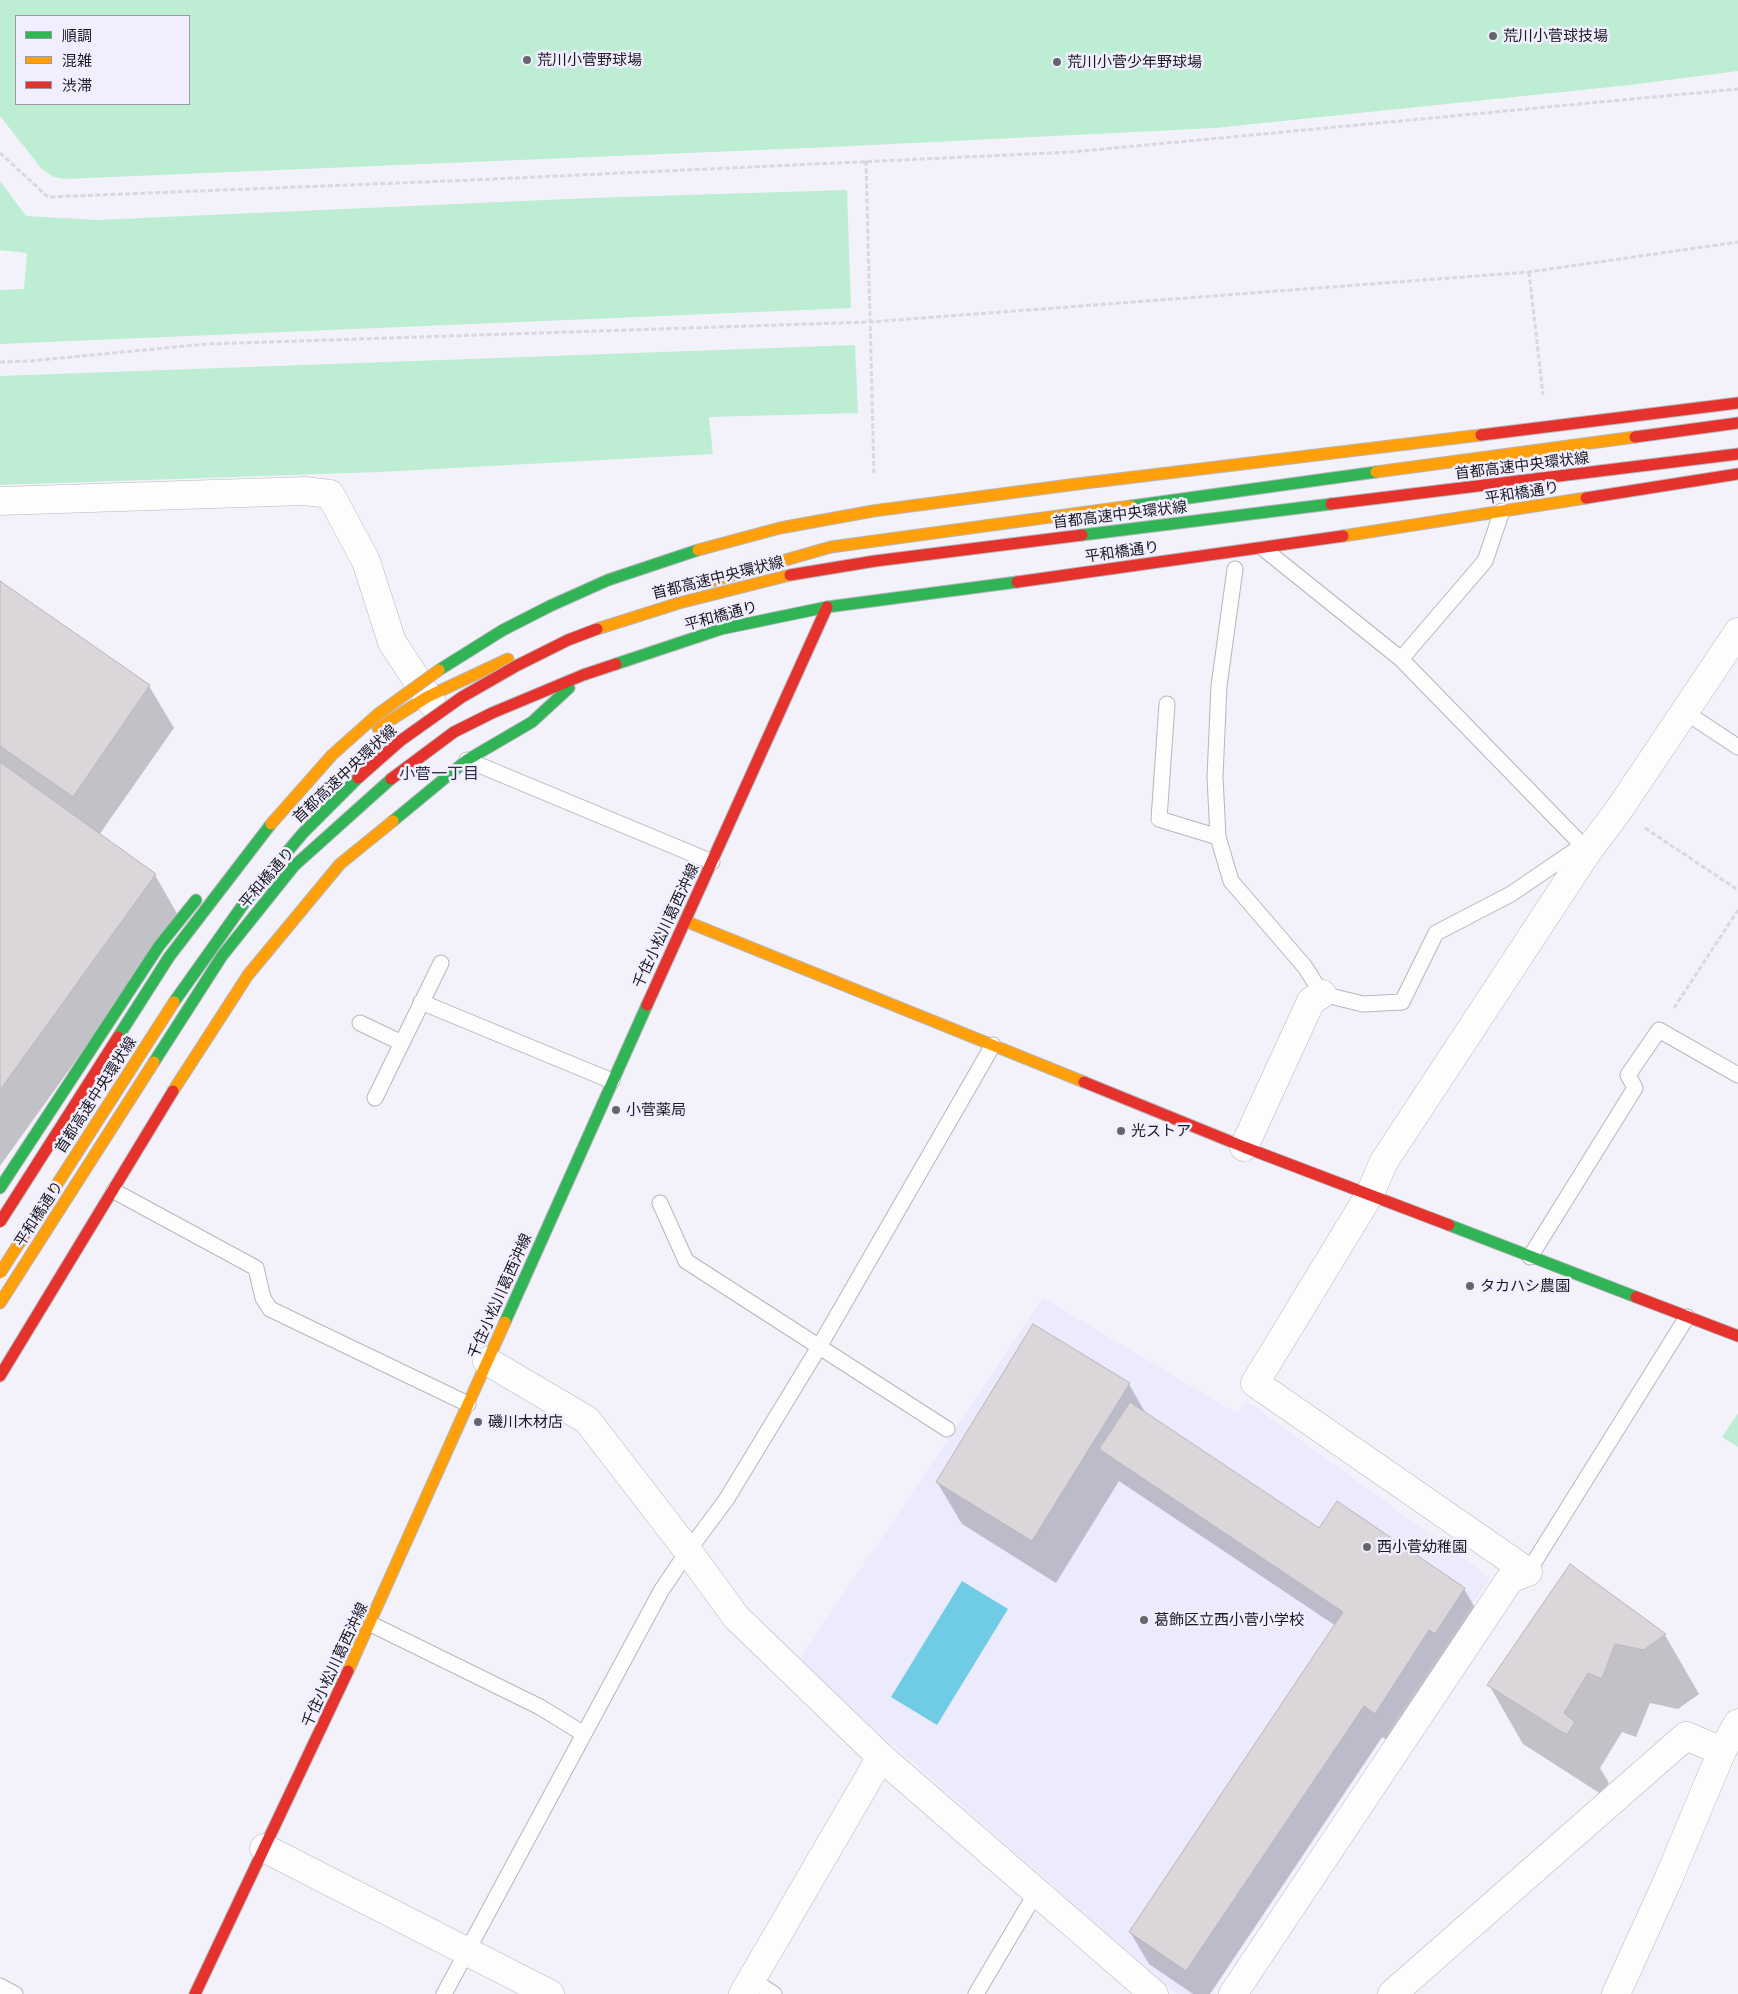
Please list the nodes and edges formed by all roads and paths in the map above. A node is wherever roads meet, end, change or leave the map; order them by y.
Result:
1 (1738, 89) edge
2 (0, 152) edge
3 (866, 161) junction
4 (1738, 242) edge
5 (1529, 272) junction
6 (869, 322) junction
7 (0, 362) edge
8 (1543, 398) dead end
9 (1738, 403) edge
10 (1738, 423) edge
11 (1738, 454) edge
12 (1738, 474) edge
13 (874, 475) dead end
14 (0, 501) edge
15 (1502, 511) junction
16 (1264, 549) junction
17 (1235, 569) dead end
18 (652, 599) dead end
19 (827, 607) junction
20 (615, 611) dead end
21 (1738, 632) edge
22 (1401, 659) junction
23 (583, 675) junction
24 (427, 697) junction
25 (1167, 704) dead end
26 (1685, 712) junction
27 (454, 732) junction
28 (1738, 747) edge
29 (467, 760) junction
30 (1618, 811) junction
31 (1218, 836) junction
32 (238, 847) dead end
33 (1586, 848) junction
34 (712, 862) junction
35 (1738, 890) edge
36 (202, 893) dead end
37 (1738, 910) edge
38 (685, 920) junction
39 (440, 963) dead end
40 (1322, 994) junction
41 (422, 1002) junction
42 (360, 1023) dead end
43 (1659, 1030) junction
44 (402, 1043) junction
45 (993, 1045) junction
46 (1738, 1074) edge
47 (612, 1081) junction
48 (122, 1082) junction
49 (375, 1098) dead end
50 (1244, 1146) junction
51 (40, 1158) junction
52 (0, 1188) edge
53 (114, 1192) junction
54 (1370, 1194) junction
55 (660, 1204) dead end
56 (0, 1222) edge
57 (0, 1227) edge
58 (1530, 1257) junction
59 (0, 1273) edge
60 (0, 1287) edge
61 (0, 1303) edge
62 (1687, 1317) junction
63 (1738, 1336) edge
64 (819, 1347) junction
65 (487, 1362) junction
66 (0, 1376) edge
67 (468, 1404) junction
68 (947, 1429) dead end
69 (688, 1550) junction
70 (1528, 1572) junction
71 (371, 1624) junction
72 (1738, 1723) edge
73 (584, 1734) junction
74 (1722, 1751) junction
75 (881, 1757) junction
76 (264, 1848) junction
77 (1038, 1891) junction
78 (468, 1951) junction
79 (0, 1986) edge
80 (756, 1989) edge
81 (15, 1994) edge
82 (195, 1994) edge
83 (444, 1994) edge
84 (550, 1994) edge
85 (976, 1994) edge
86 (1154, 1994) edge
87 (1234, 1994) edge
88 (1392, 1994) edge
89 (1616, 1994) edge

1 - 3 path
2 - 3 path
3 - 6 path
4 - 5 path
5 - 6 path
5 - 8 path
6 - 7 path
6 - 13 path
9 - 51 main road, 首都高速中央環状線, bridge
10 - 18 main road
11 - 48 main road, 首都高速中央環状線, bridge
12 - 15 main road, 平和橋通り
14 - 24 street
15 - 16 main road, 平和橋通り
15 - 22 lane
16 - 19 main road, 平和橋通り
16 - 22 lane
17 - 31 lane
19 - 23 main road, 平和橋通り
19 - 34 main road, 千住小松川葛西沖線
20 - 24 main road
21 - 26 street
22 - 33 lane
23 - 27 main road, 平和橋通り
23 - 29 main road
24 - 27 street
24 - 32 main road
25 - 31 lane
26 - 28 lane
26 - 30 street
27 - 61 main road, 平和橋通り
29 - 34 lane
29 - 53 main road
30 - 33 street
30 - 35 path
31 - 40 lane
33 - 40 lane
33 - 54 street
34 - 38 main road, 千住小松川葛西沖線
36 - 52 main road
37 - 43 path
38 - 45 main road
38 - 47 main road, 千住小松川葛西沖線
39 - 41 lane
40 - 50 street
41 - 44 lane
41 - 47 lane
42 - 44 lane
43 - 46 lane
43 - 58 lane
44 - 49 lane
45 - 50 main road
45 - 64 lane
47 - 65 main road, 千住小松川葛西沖線
48 - 59 main road, 首都高速中央環状線, bridge
48 - 60 main road, bridge
50 - 54 main road
51 - 56 main road, 首都高速中央環状線, bridge
51 - 57 main road, bridge
53 - 66 main road
53 - 67 lane
54 - 58 main road
54 - 70 street
55 - 64 lane
58 - 62 main road
62 - 63 main road
62 - 70 lane
64 - 68 lane
64 - 69 lane
65 - 67 main road, 千住小松川葛西沖線
65 - 69 street
67 - 71 main road, 千住小松川葛西沖線
69 - 73 lane
69 - 75 street
70 - 87 street
71 - 73 lane
71 - 76 main road, 千住小松川葛西沖線
72 - 74 street
73 - 78 lane
74 - 88 street
74 - 89 street
75 - 77 street
75 - 80 street
76 - 78 street
76 - 82 main road, 千住小松川葛西沖線
77 - 85 lane
77 - 86 street
78 - 83 lane
78 - 84 street
79 - 81 lane

